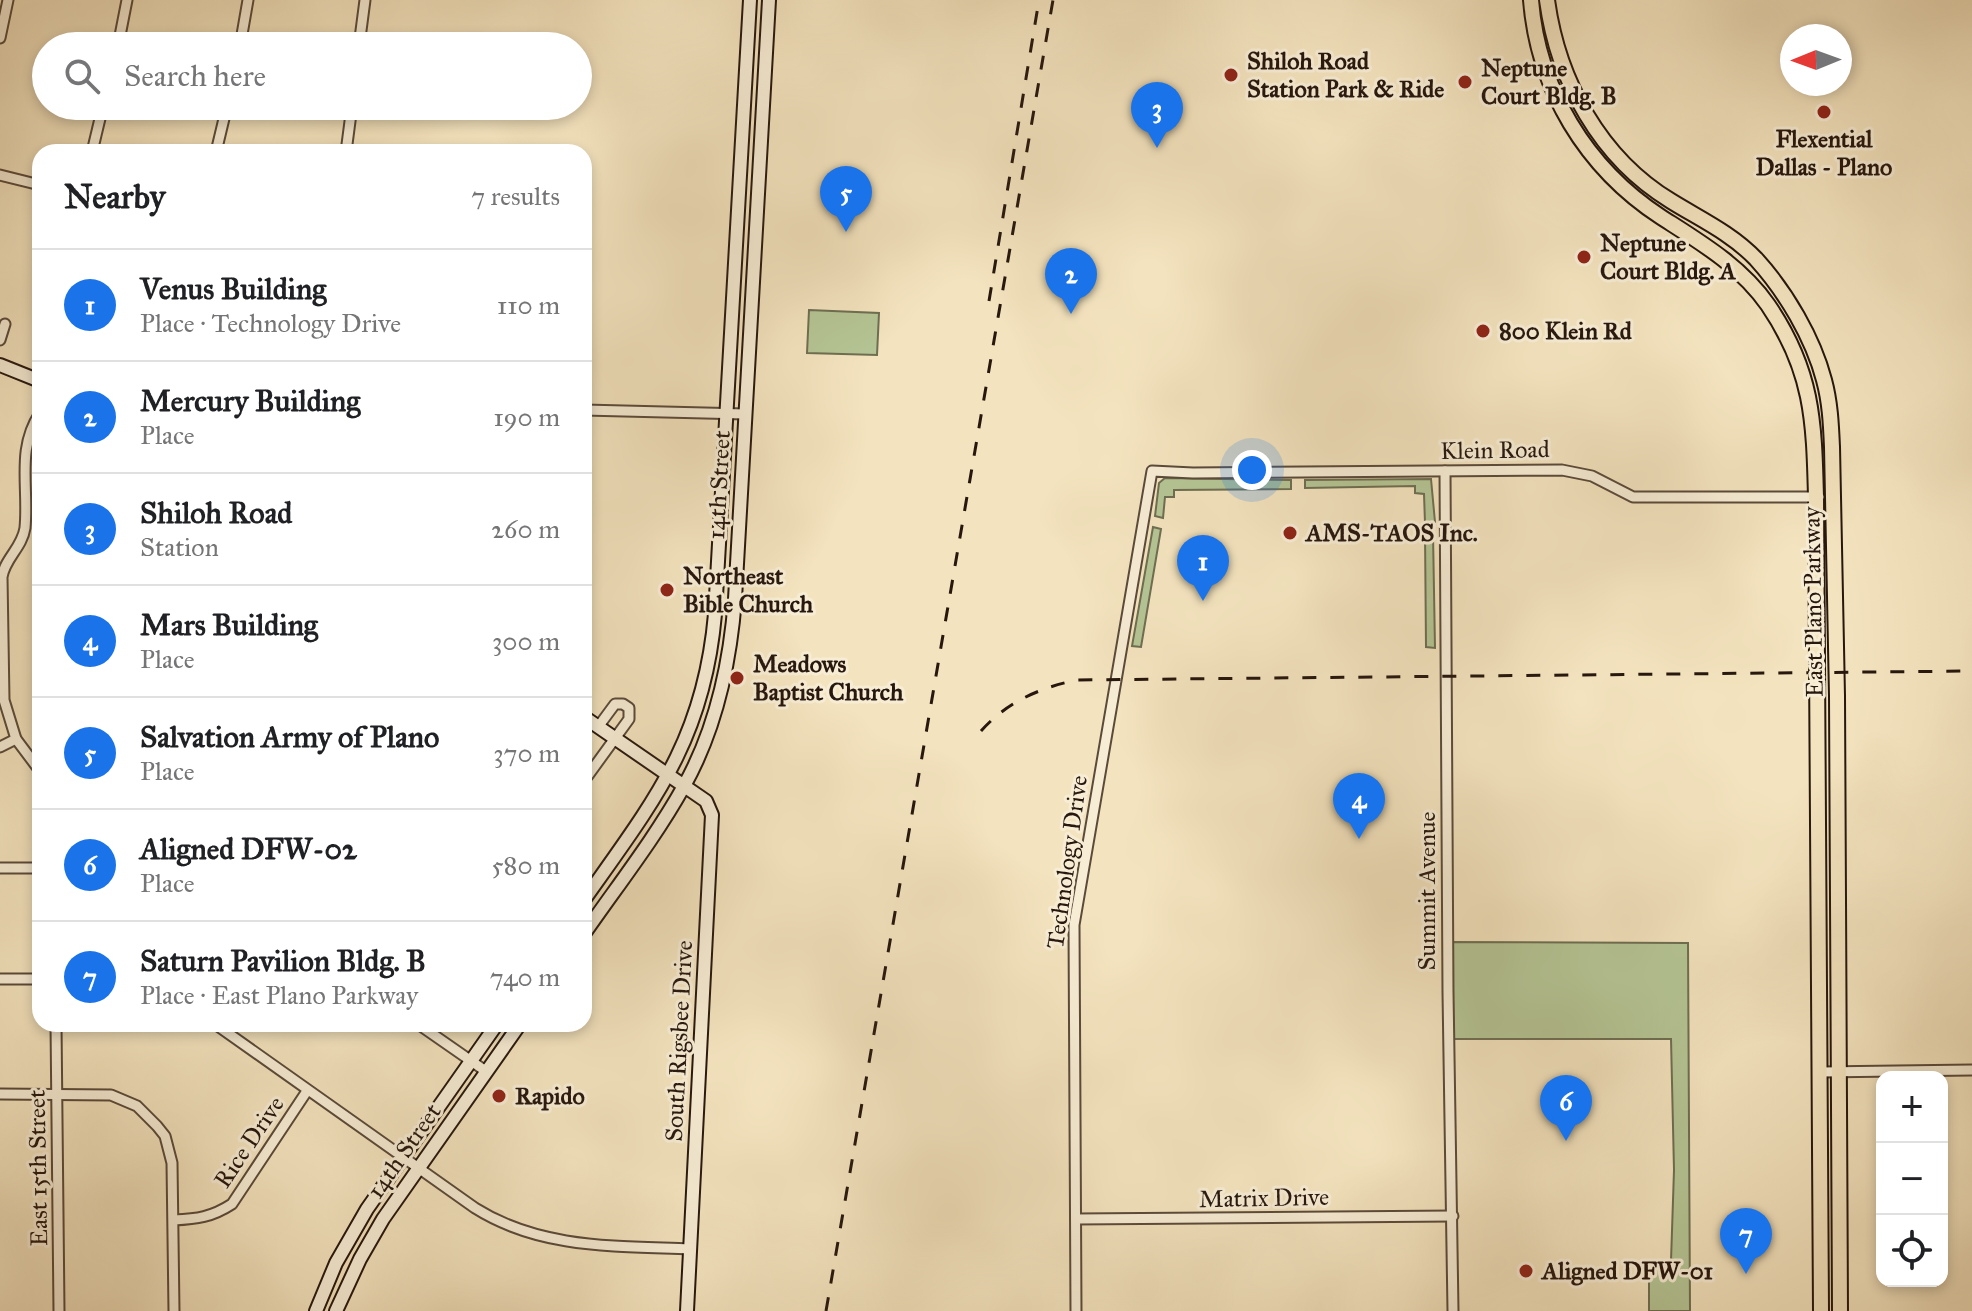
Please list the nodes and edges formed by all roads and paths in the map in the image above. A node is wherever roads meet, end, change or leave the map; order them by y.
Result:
1 (8, 0) edge
2 (127, 0) edge
3 (248, 0) edge
4 (365, 0) edge
5 (750, 0) edge
6 (769, 0) edge
7 (1531, 0) edge
8 (1547, 0) edge
9 (121, 32) edge
10 (242, 32) edge
11 (361, 32) edge
12 (0, 38) edge
13 (744, 93) junction
14 (762, 94) junction
15 (100, 120) edge
16 (224, 120) edge
17 (350, 120) edge
18 (1595, 130) junction
19 (1580, 139) junction
20 (94, 144) edge
21 (218, 144) edge
22 (347, 144) edge
23 (0, 175) edge
24 (32, 183) edge
25 (735, 238) junction
26 (755, 239) junction
27 (1790, 306) junction
28 (1775, 316) junction
29 (5, 324) dead end
30 (0, 340) edge
31 (0, 365) edge
32 (32, 378) edge
33 (592, 410) edge
34 (726, 412) junction
35 (745, 414) junction
36 (32, 430) edge
37 (1152, 471) joint
38 (1445, 471) junction
39 (1816, 497) junction
40 (1833, 497) junction
41 (719, 539) junction
42 (738, 540) junction
43 (2, 643) edge
44 (705, 684) junction
45 (722, 688) junction
46 (1819, 701) junction
47 (1837, 701) junction
48 (592, 723) edge
49 (598, 727) junction
50 (615, 738) junction
51 (16, 739) junction
52 (0, 747) edge
53 (32, 760) edge
54 (592, 770) edge
55 (669, 776) junction
56 (684, 786) junction
57 (1819, 811) junction
58 (1837, 811) junction
59 (0, 868) edge
60 (32, 868) edge
61 (592, 888) edge
62 (592, 923) edge
63 (1838, 964) junction
64 (1820, 965) junction
65 (0, 979) edge
66 (32, 979) edge
67 (56, 1032) edge
68 (226, 1032) edge
69 (429, 1032) edge
70 (491, 1032) edge
71 (514, 1032) edge
72 (471, 1061) junction
73 (1972, 1070) edge
74 (1838, 1071) junction
75 (487, 1072) junction
76 (1821, 1072) junction
77 (307, 1091) junction
78 (58, 1093) junction
79 (0, 1094) edge
80 (403, 1158) junction
81 (418, 1168) junction
82 (1821, 1214) junction
83 (1839, 1214) junction
84 (1453, 1216) junction
85 (1076, 1219) junction
86 (174, 1220) junction
87 (690, 1249) junction
88 (59, 1311) edge
89 (174, 1311) edge
90 (316, 1311) edge
91 (336, 1311) edge
92 (687, 1311) edge
93 (1076, 1311) edge
94 (1453, 1311) edge
95 (1821, 1311) edge
96 (1840, 1311) edge

1 - 12 street
2 - 9 street
3 - 10 street
4 - 11 street
5 - 13 main road, 14th Street
6 - 14 main road, 14th Street
7 - 19 main road, East Plano Parkway
8 - 18 main road, East Plano Parkway
13 - 14 main road
13 - 25 main road, 14th Street
14 - 26 main road, 14th Street
15 - 20 street
16 - 21 street
17 - 22 street
18 - 19 main road
18 - 27 main road, East Plano Parkway
19 - 28 main road, East Plano Parkway
23 - 24 street
25 - 26 main road
25 - 34 main road, 14th Street
26 - 35 main road, 14th Street
27 - 28 main road
27 - 40 main road, East Plano Parkway
28 - 39 main road, East Plano Parkway
29 - 30 street
31 - 32 main road
33 - 34 street
34 - 35 street
34 - 41 main road, 14th Street
35 - 42 main road, 14th Street
36 - 43 street
37 - 38 street, Klein Road
37 - 85 street, Technology Drive
38 - 39 street, Klein Road
38 - 84 street, Summit Avenue
39 - 40 street, Klein Road
39 - 46 main road, East Plano Parkway
40 - 47 main road, East Plano Parkway
41 - 42 main road
41 - 44 main road, 14th Street
42 - 45 main road, 14th Street
43 - 51 street
44 - 45 main road
44 - 55 main road, 14th Street
45 - 56 main road, 14th Street
46 - 47 main road
46 - 57 main road, East Plano Parkway
47 - 58 main road, East Plano Parkway
48 - 49 main road, South Rigsbee Drive
49 - 50 main road, South Rigsbee Drive
49 - 50 street
50 - 54 street
50 - 55 main road, South Rigsbee Drive
51 - 52 street
51 - 53 street
55 - 56 main road, South Rigsbee Drive
55 - 61 main road, 14th Street
56 - 62 main road, 14th Street
56 - 87 main road, South Rigsbee Drive
57 - 58 main road
57 - 64 main road, East Plano Parkway
58 - 63 main road, East Plano Parkway
59 - 60 street
63 - 64 main road
63 - 74 main road, East Plano Parkway
64 - 76 main road, East Plano Parkway
65 - 66 street
67 - 78 street, East 15th Street
68 - 77 street
69 - 72 street
70 - 72 main road, 14th Street
71 - 75 main road, 14th Street
72 - 75 street
72 - 80 main road, 14th Street
73 - 74 street
74 - 76 street
74 - 83 main road, East Plano Parkway
75 - 81 main road, 14th Street
76 - 82 main road, East Plano Parkway
77 - 80 street
77 - 86 street, Rice Drive
78 - 79 street
78 - 86 street
78 - 88 street, East 15th Street
80 - 81 street
80 - 90 main road, 14th Street
81 - 87 street
81 - 91 main road, 14th Street
82 - 83 main road
82 - 95 main road, East Plano Parkway
83 - 96 main road, East Plano Parkway
84 - 85 street, Matrix Drive
84 - 94 street, Summit Avenue
85 - 93 street, Technology Drive
86 - 89 street
87 - 92 main road, South Rigsbee Drive

